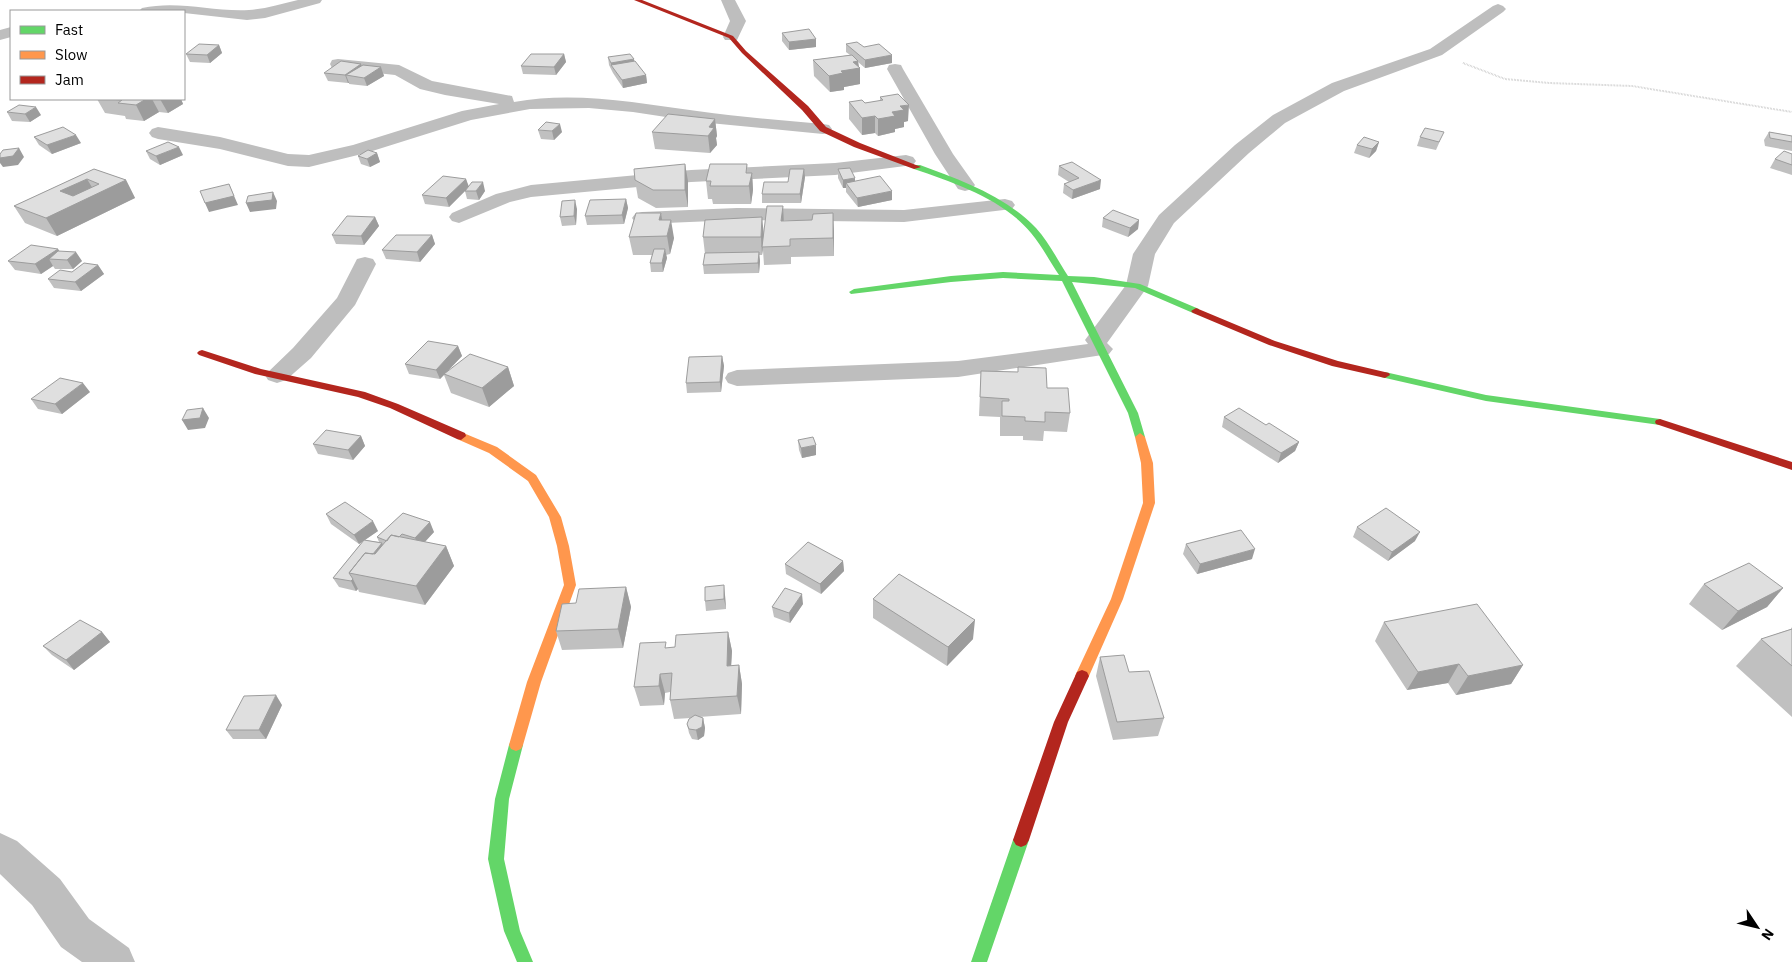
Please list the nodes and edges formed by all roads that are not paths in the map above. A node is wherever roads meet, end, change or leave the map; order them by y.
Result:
1 (315, 0) edge
2 (637, 0) edge
3 (735, 4) edge
4 (1498, 9) dead end
5 (158, 10) edge
6 (731, 37) junction
7 (338, 64) edge
8 (895, 70) dead end
9 (530, 104) junction
10 (823, 129) junction
11 (158, 133) dead end
12 (906, 161) junction
13 (965, 185) junction
14 (1005, 205) junction
15 (459, 217) dead end
16 (642, 218) edge
17 (365, 264) dead end
18 (1066, 279) junction
19 (1137, 286) junction
20 (854, 292) dead end
21 (1099, 345) junction
22 (202, 353) dead end
23 (277, 375) junction
24 (737, 378) dead end
25 (1792, 466) edge
26 (0, 851) edge
27 (114, 962) edge
28 (525, 962) edge
29 (980, 962) edge

1 - 5 street
2 - 6 street
3 - 6 street
4 - 19 street
6 - 10 street
7 - 9 street
8 - 13 street
9 - 10 street
9 - 11 street
10 - 12 street
12 - 13 street
12 - 15 street
13 - 14 street
14 - 16 street
14 - 18 street
17 - 23 street
18 - 19 street
18 - 20 street
18 - 21 street
19 - 21 street
19 - 25 street
21 - 24 street
21 - 29 street
22 - 23 street
23 - 28 street
26 - 27 street

